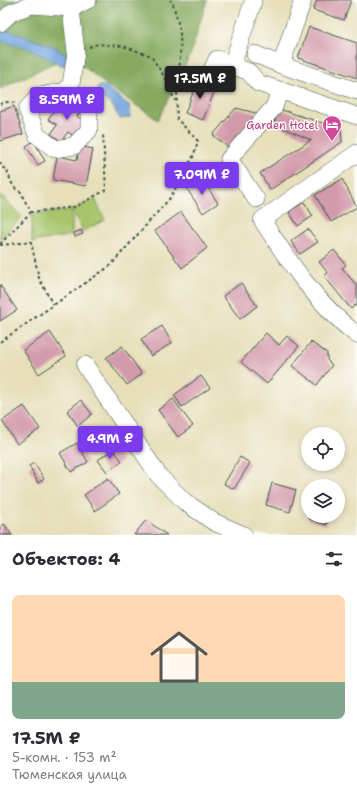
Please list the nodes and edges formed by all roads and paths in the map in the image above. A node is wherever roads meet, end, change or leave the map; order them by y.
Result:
1 (88, 0) edge
2 (170, 0) edge
3 (303, 0) edge
4 (251, 1) edge
5 (71, 4) edge
6 (0, 23) edge
7 (76, 52) junction
8 (255, 54) dead end
9 (232, 65) junction
10 (281, 65) junction
11 (209, 77) dead end
12 (280, 90) junction
13 (66, 91) dead end
14 (357, 91) edge
15 (176, 102) junction
16 (357, 116) edge
17 (102, 128) dead end
18 (357, 152) edge
19 (0, 162) edge
20 (256, 199) dead end
21 (31, 212) junction
22 (0, 244) edge
23 (54, 305) junction
24 (357, 335) edge
25 (0, 342) edge
26 (85, 365) dead end
27 (244, 535) edge

1 - 5 street
2 - 15 path
3 - 10 street
4 - 9 street
5 - 6 street
5 - 7 street
7 - 13 street
7 - 15 path
8 - 10 street
9 - 11 street
9 - 12 street
10 - 14 street
12 - 16 street
12 - 20 street
15 - 23 path
17 - 21 path
18 - 24 street
19 - 21 path
21 - 22 path
22 - 23 path
23 - 25 path
26 - 27 street

